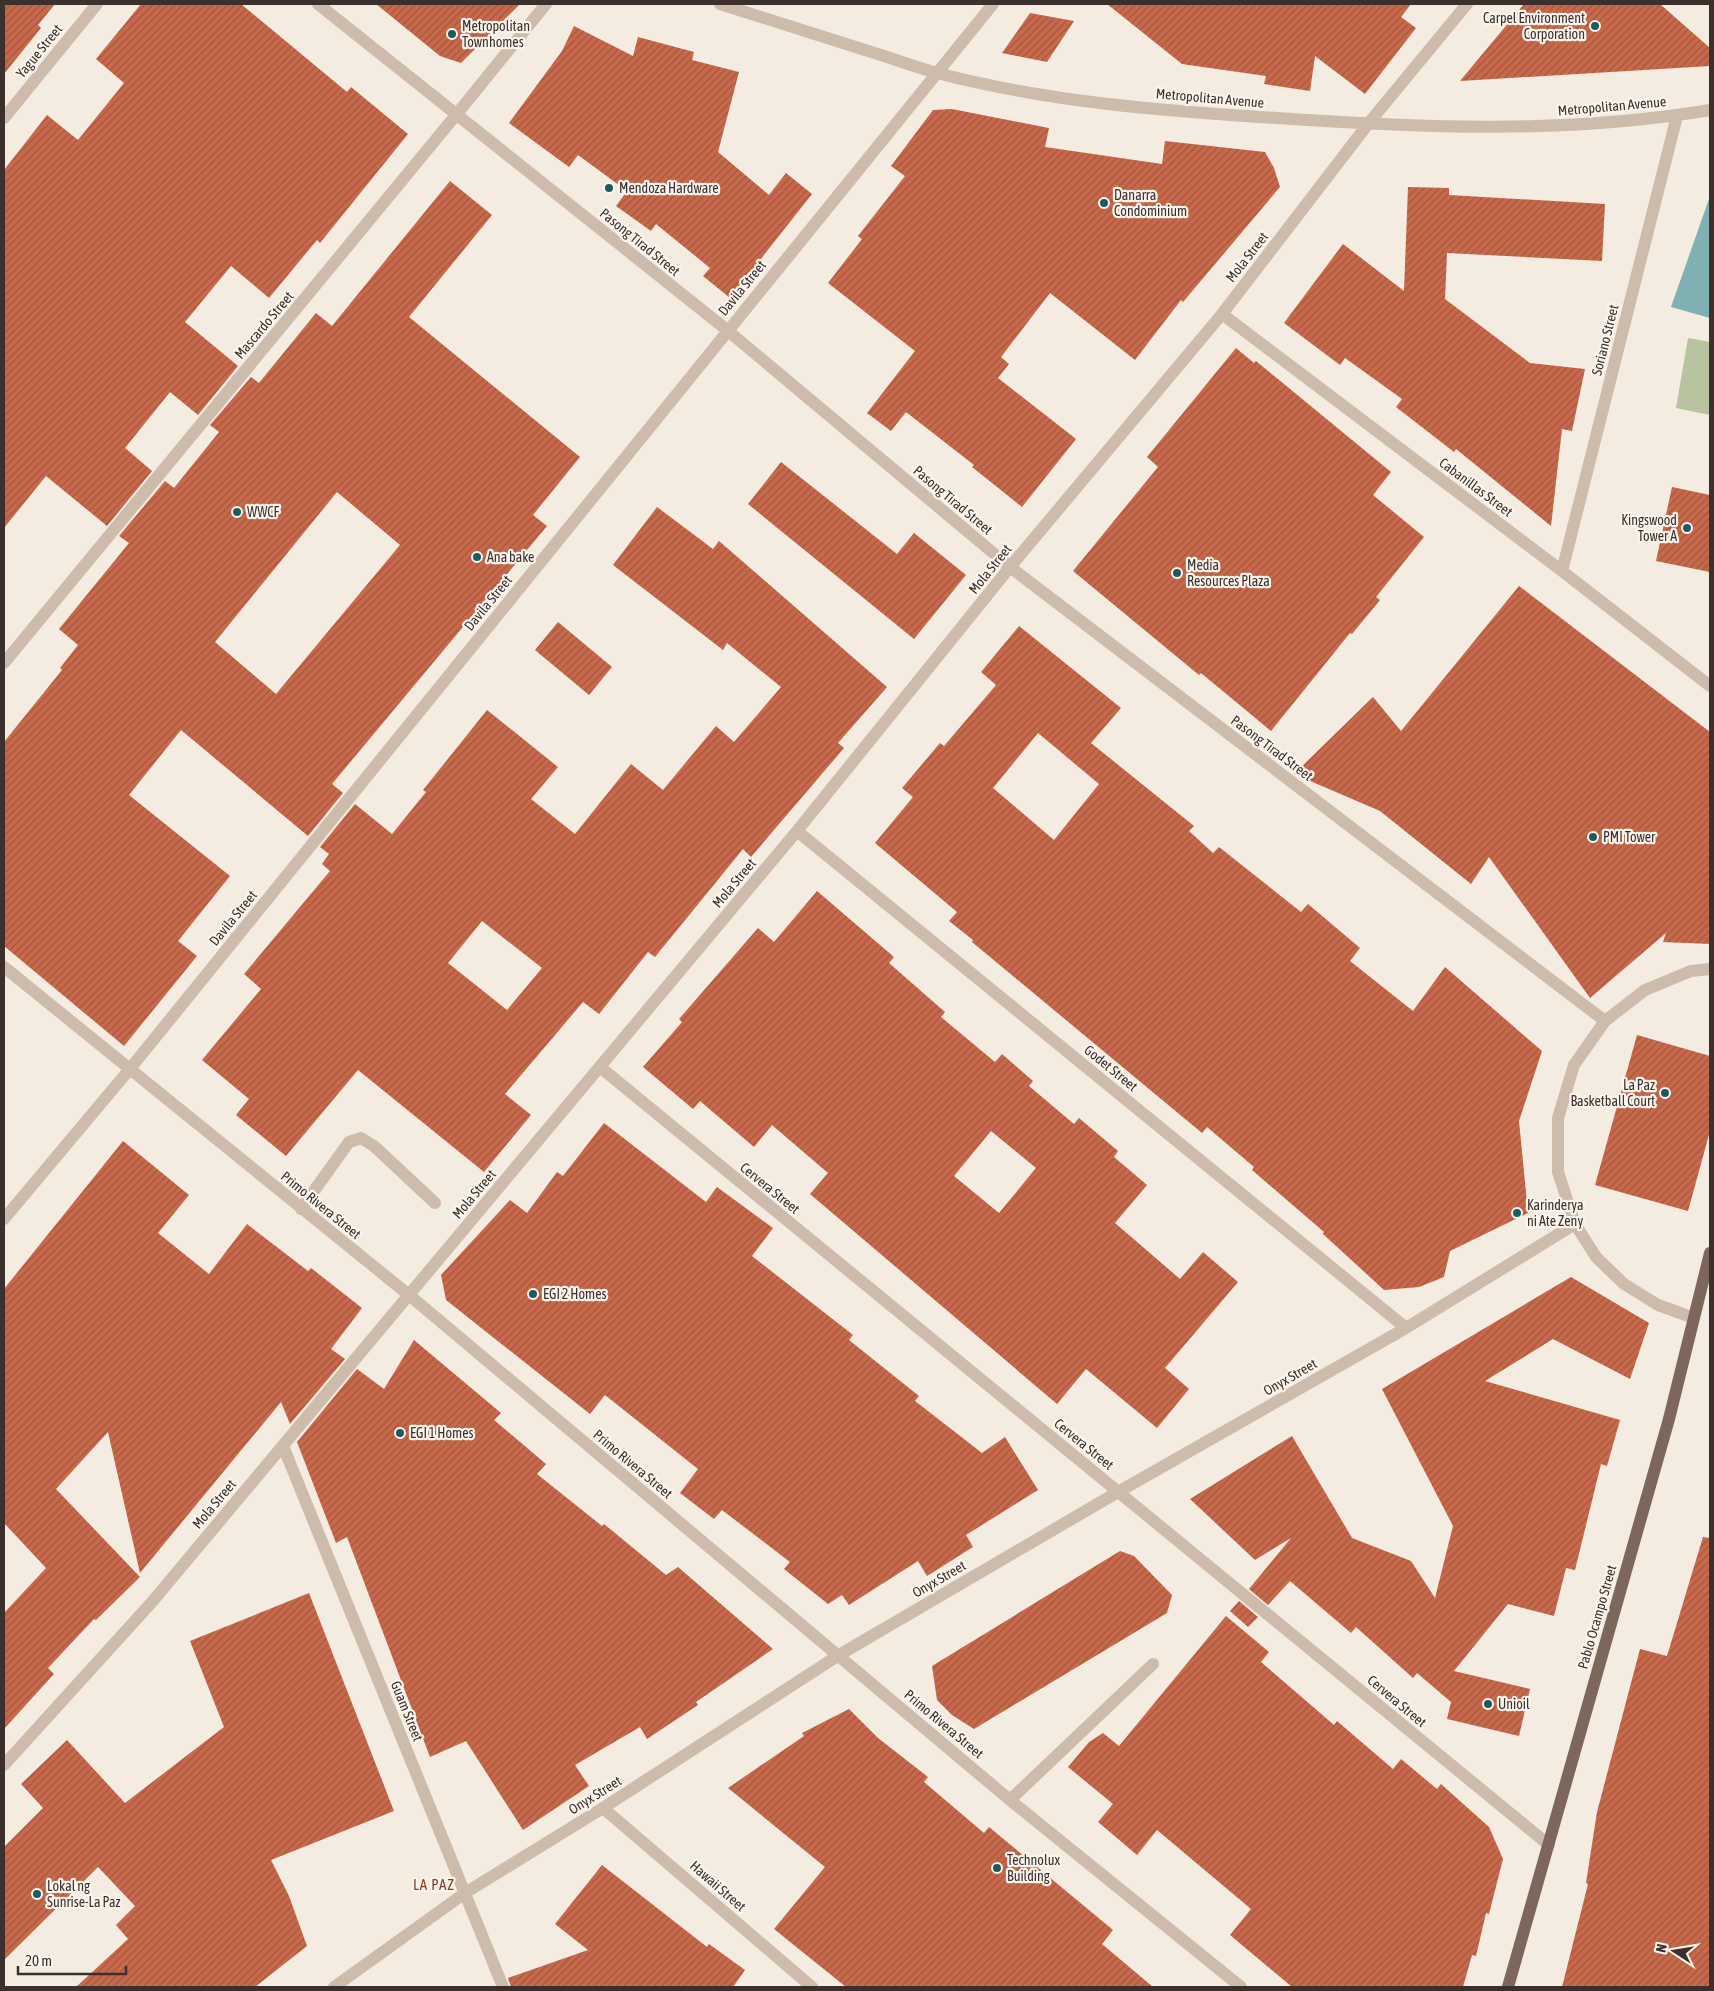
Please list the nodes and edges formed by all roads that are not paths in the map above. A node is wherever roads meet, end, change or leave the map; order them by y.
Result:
1 (98, 4) edge
2 (318, 4) edge
3 (546, 4) edge
4 (720, 4) edge
5 (993, 4) edge
6 (1467, 4) edge
7 (936, 72) junction
8 (1710, 110) edge
9 (456, 115) junction
10 (1678, 116) junction
11 (4, 118) edge
12 (1368, 124) junction
13 (1222, 314) junction
14 (727, 330) junction
15 (1010, 568) junction
16 (1562, 571) junction
17 (4, 663) edge
18 (1710, 686) edge
19 (797, 831) junction
20 (4, 967) edge
21 (1710, 969) edge
22 (1605, 1021) junction
23 (600, 1067) junction
24 (129, 1070) junction
25 (435, 1203) dead end
26 (301, 1208) junction
27 (4, 1219) edge
28 (1575, 1224) junction
29 (1710, 1253) edge
30 (409, 1295) junction
31 (1694, 1318) junction
32 (1406, 1328) junction
33 (283, 1446) junction
34 (1118, 1492) junction
35 (839, 1655) junction
36 (1153, 1664) dead end
37 (4, 1765) edge
38 (1010, 1800) junction
39 (603, 1808) junction
40 (1549, 1845) junction
41 (466, 1893) junction
42 (334, 1987) edge
43 (503, 1987) edge
44 (812, 1987) edge
45 (1241, 1987) edge
46 (1508, 1987) edge

1 - 11 street, Yague Street
2 - 9 street, Pasong Tirad Street
3 - 9 street, Mascardo Street
4 - 7 street, Metropolitan Avenue
5 - 7 street, Davila Street
6 - 12 street, Mola Street
7 - 12 street, Metropolitan Avenue
7 - 14 street, Davila Street
8 - 10 street, Metropolitan Avenue
9 - 14 street, Pasong Tirad Street
9 - 17 street, Mascardo Street
10 - 12 street, Metropolitan Avenue
10 - 16 street, Soriano Street
12 - 13 street, Mola Street
13 - 15 street, Mola Street
13 - 16 street, Cabanillas Street
14 - 15 street, Pasong Tirad Street
14 - 24 street, Davila Street
15 - 19 street, Mola Street
15 - 22 street, Pasong Tirad Street
16 - 18 street, Cabanillas Street
19 - 23 street, Mola Street
19 - 32 street, Godet Street
20 - 24 street, Primo Rivera Street
21 - 22 street
22 - 28 street
23 - 30 street, Mola Street
23 - 34 street, Cervera Street
24 - 26 street, Primo Rivera Street
24 - 27 street, Davila Street
25 - 26 street
26 - 30 street, Primo Rivera Street
28 - 31 street
28 - 32 street, Onyx Street
29 - 31 main road, Pablo Ocampo Street
30 - 33 street, Mola Street
30 - 35 street, Primo Rivera Street
31 - 40 main road, Pablo Ocampo Street
32 - 34 street, Onyx Street
33 - 37 street, Mola Street
33 - 41 street, Guam Street
34 - 35 street, Onyx Street
34 - 40 street, Cervera Street
35 - 38 street, Primo Rivera Street
35 - 39 street, Onyx Street
36 - 38 street
38 - 45 street, Primo Rivera Street
39 - 41 street, Onyx Street
39 - 44 street, Hawaii Street
40 - 46 main road, Pablo Ocampo Street
41 - 42 street, Onyx Street
41 - 43 street, Guam Street

